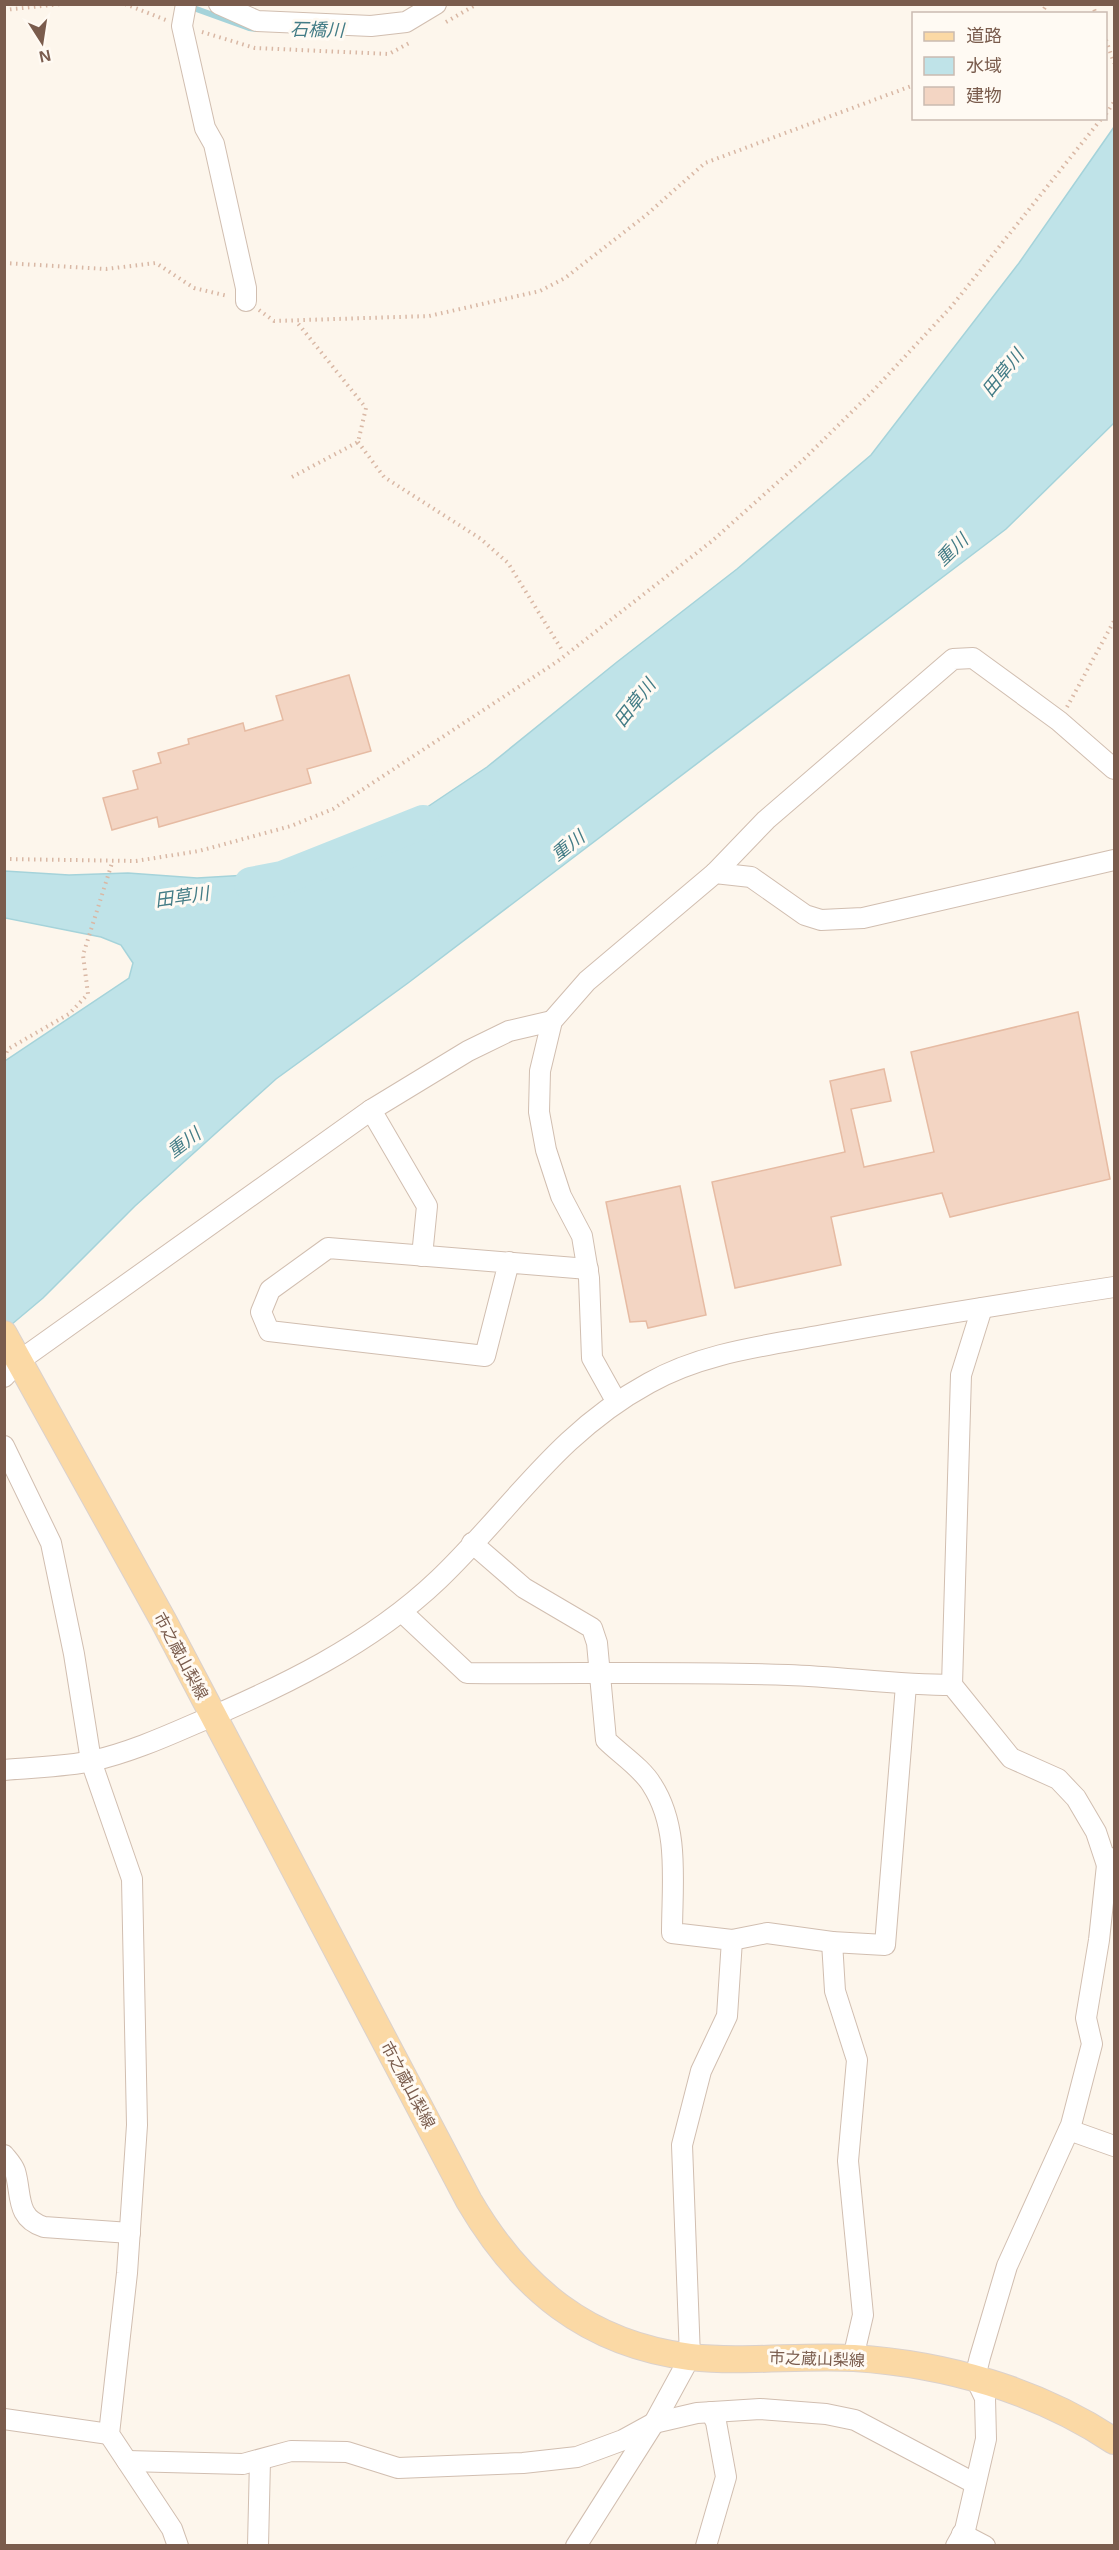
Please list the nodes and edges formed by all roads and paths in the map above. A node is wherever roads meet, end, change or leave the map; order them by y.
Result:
1 (61, 4) edge
2 (219, 4) edge
3 (436, 4) edge
4 (4, 10) edge
5 (184, 14) edge
6 (1107, 43) edge
7 (1114, 63) edge
8 (912, 87) edge
9 (1100, 120) edge
10 (4, 263) edge
11 (246, 301) junction
12 (295, 320) junction
13 (358, 442) junction
14 (292, 477) dead end
15 (1114, 621) edge
16 (562, 650) dead end
17 (1059, 721) junction
18 (1114, 769) edge
19 (4, 859) edge
20 (1114, 860) edge
21 (112, 865) junction
22 (715, 873) junction
23 (552, 1021) junction
24 (4, 1058) edge
25 (371, 1110) junction
26 (422, 1256) junction
27 (509, 1262) junction
28 (588, 1269) junction
29 (1114, 1287) edge
30 (982, 1308) junction
31 (10, 1355) edge
32 (616, 1401) junction
33 (4, 1446) edge
34 (472, 1543) junction
35 (402, 1612) junction
36 (599, 1674) junction
37 (906, 1685) junction
38 (952, 1685) junction
39 (213, 1716) junction
40 (91, 1761) junction
41 (4, 1770) edge
42 (1111, 1862) edge
43 (732, 1940) junction
44 (832, 1942) junction
45 (1069, 2130) junction
46 (1114, 2145) edge
47 (4, 2155) edge
48 (130, 2233) junction
49 (690, 2356) junction
50 (853, 2358) junction
51 (975, 2377) junction
52 (711, 2412) junction
53 (4, 2419) edge
54 (654, 2423) junction
55 (109, 2434) junction
56 (1114, 2441) edge
57 (260, 2460) junction
58 (127, 2461) junction
59 (974, 2483) junction
60 (959, 2540) edge
61 (178, 2546) edge
62 (258, 2546) edge
63 (576, 2546) edge
64 (706, 2546) edge
65 (985, 2546) edge

1 - 4 path
2 - 3 street
5 - 11 street
6 - 7 path
8 - 12 path
9 - 21 path
10 - 11 path
11 - 12 path
12 - 13 path
13 - 14 path
13 - 16 path
15 - 17 path
17 - 18 street
17 - 22 street
19 - 21 path
20 - 22 street
21 - 24 path
22 - 23 street
23 - 25 street
23 - 28 street
25 - 26 street
25 - 31 street
26 - 27 street
26 - 27 street
27 - 28 street
28 - 32 street
29 - 30 street
30 - 32 street
30 - 38 street
31 - 39 main road, 市之蔵山梨線
32 - 34 street
33 - 40 street
34 - 35 street
34 - 36 street
35 - 36 street
35 - 39 street
36 - 37 street
36 - 43 street
37 - 38 street
37 - 44 street
38 - 42 street
39 - 40 street
39 - 49 main road, 市之蔵山梨線
40 - 41 street
40 - 48 street
42 - 45 street
43 - 44 street
43 - 49 street
44 - 50 street
45 - 46 street
45 - 51 street
47 - 48 street
48 - 55 street
49 - 50 main road, 市之蔵山梨線
49 - 54 street
50 - 51 main road, 市之蔵山梨線
51 - 56 main road, 市之蔵山梨線
51 - 59 street
52 - 54 street
52 - 59 street
52 - 64 street
53 - 55 street
54 - 57 street
54 - 63 street
55 - 58 street
57 - 58 street
57 - 62 street
58 - 61 street
59 - 60 street
60 - 65 street

